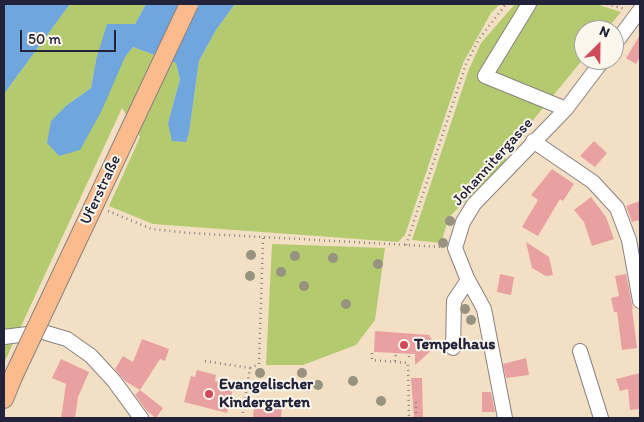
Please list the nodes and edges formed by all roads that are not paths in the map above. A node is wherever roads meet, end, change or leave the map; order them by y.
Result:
1 (189, 4) edge
2 (529, 4) edge
3 (639, 11) edge
4 (624, 31) edge
5 (595, 70) edge
6 (566, 109) junction
7 (534, 141) junction
8 (468, 280) junction
9 (640, 301) edge
10 (4, 337) edge
11 (453, 348) dead end
12 (580, 351) dead end
13 (4, 399) edge
14 (141, 418) edge
15 (505, 418) edge
16 (601, 418) edge

1 - 13 main road, Uferstraße, bridge
2 - 6 street
3 - 4 street
5 - 6 street, Johannitergasse
6 - 7 street, Johannitergasse
7 - 8 street, Johannitergasse
7 - 9 street
8 - 11 street
8 - 15 street
10 - 14 street
12 - 16 street

